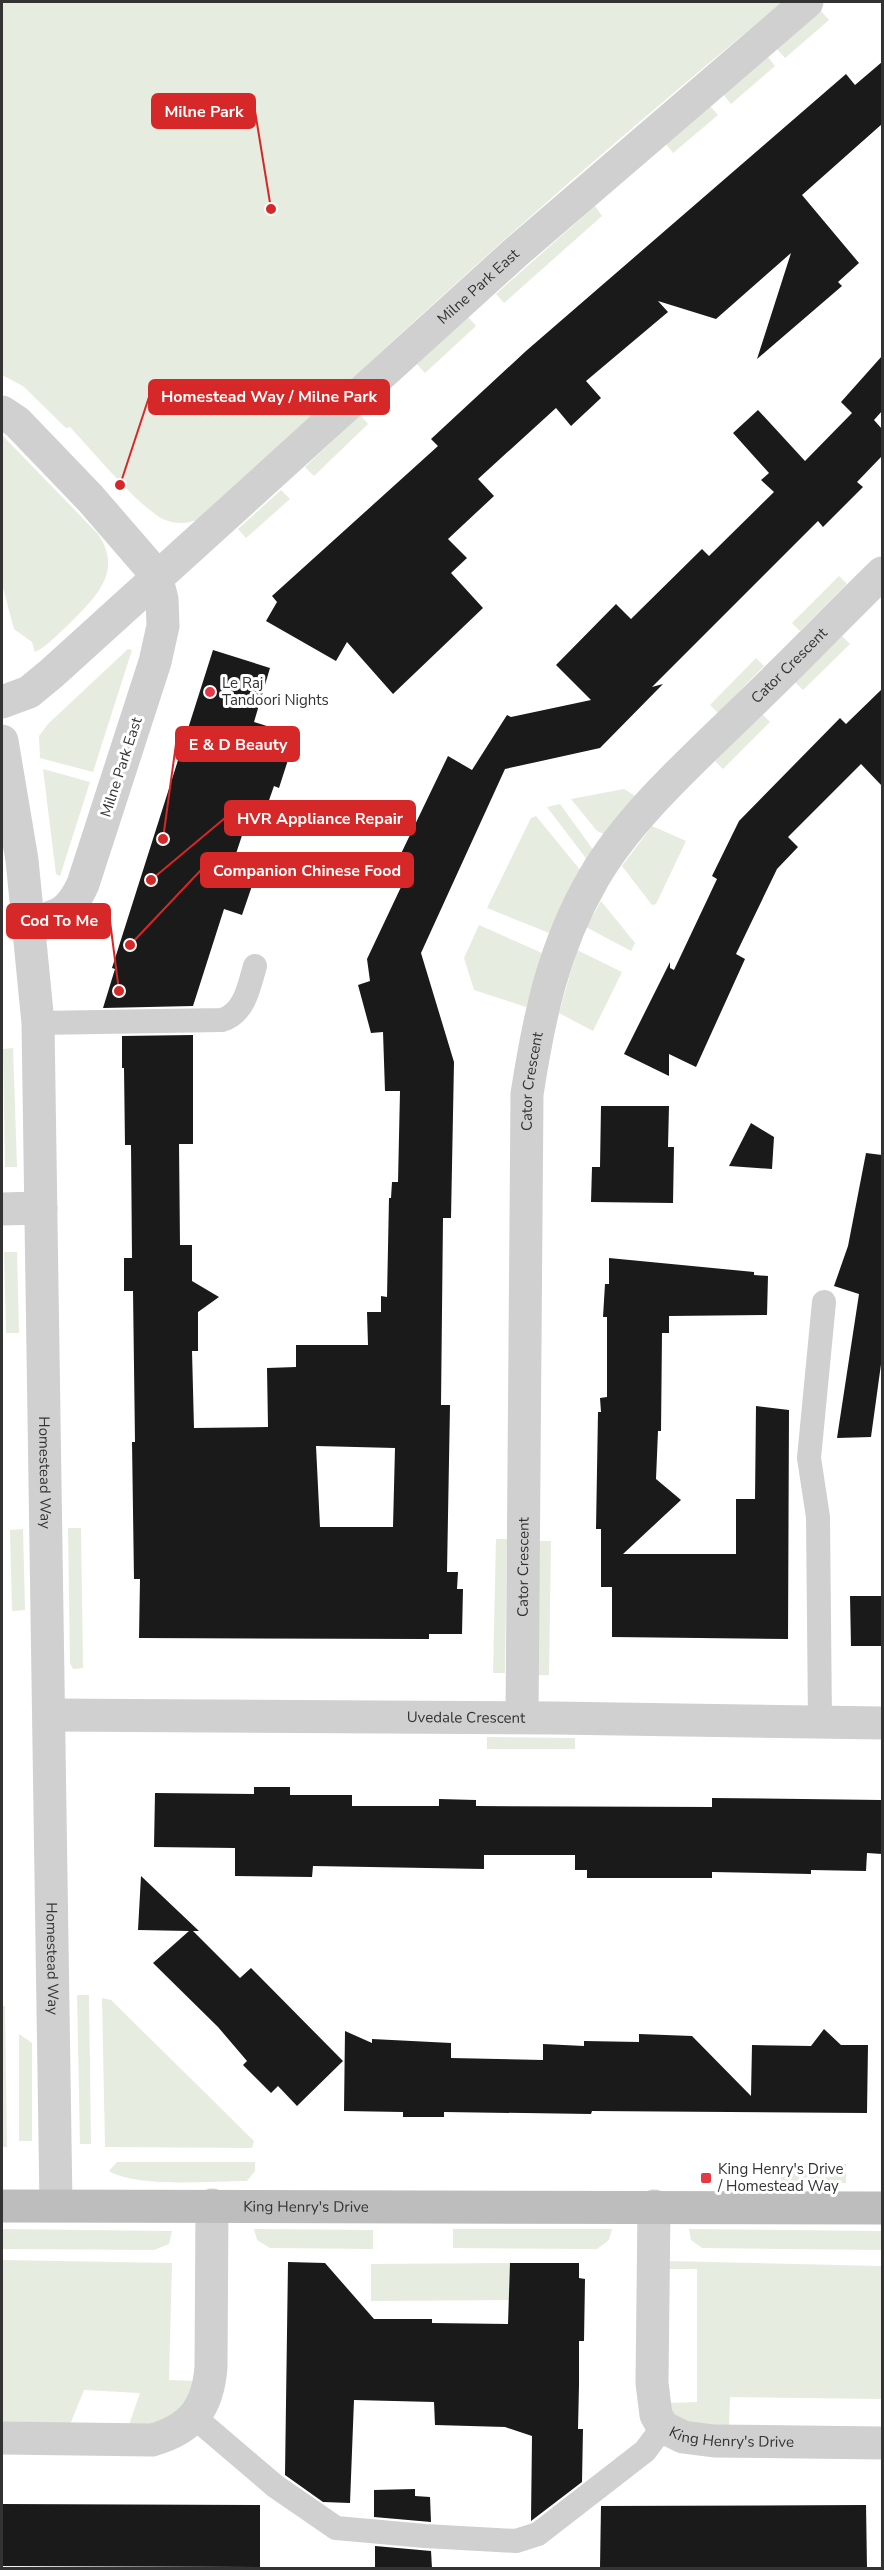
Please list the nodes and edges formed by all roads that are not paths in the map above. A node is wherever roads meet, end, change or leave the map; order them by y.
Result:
1 (807, 2) edge
2 (2, 412) edge
3 (882, 573) edge
4 (157, 579) junction
5 (2, 702) edge
6 (2, 741) edge
7 (29, 923) junction
8 (255, 966) dead end
9 (38, 1023) junction
10 (41, 1208) junction
11 (2, 1209) edge
12 (824, 1302) dead end
13 (50, 1715) junction
14 (522, 1717) junction
15 (820, 1722) junction
16 (882, 1723) edge
17 (2, 2205) edge
18 (56, 2205) junction
19 (212, 2205) junction
20 (654, 2206) junction
21 (882, 2208) edge
22 (193, 2416) junction
23 (663, 2427) junction
24 (2, 2438) edge
25 (882, 2443) edge

1 - 4 street, Milne Park East
2 - 4 street, Milne Park East
3 - 14 street, Cator Crescent
4 - 5 street, Milne Park East
4 - 7 street, Milne Park East
6 - 7 street, Homestead Way
7 - 9 street, Homestead Way
8 - 9 lane
9 - 10 street, Homestead Way
10 - 11 street
10 - 13 street, Homestead Way
12 - 15 lane
13 - 14 street, Uvedale Crescent
13 - 18 street, Homestead Way
14 - 15 street, Uvedale Crescent
15 - 16 street, Uvedale Crescent
17 - 18 street, King Henry's Drive
18 - 19 street, King Henry's Drive
19 - 20 street, King Henry's Drive
19 - 22 street
20 - 21 street, King Henry's Drive
20 - 23 street, King Henry's Drive
22 - 23 lane
22 - 24 street
23 - 25 street, King Henry's Drive

